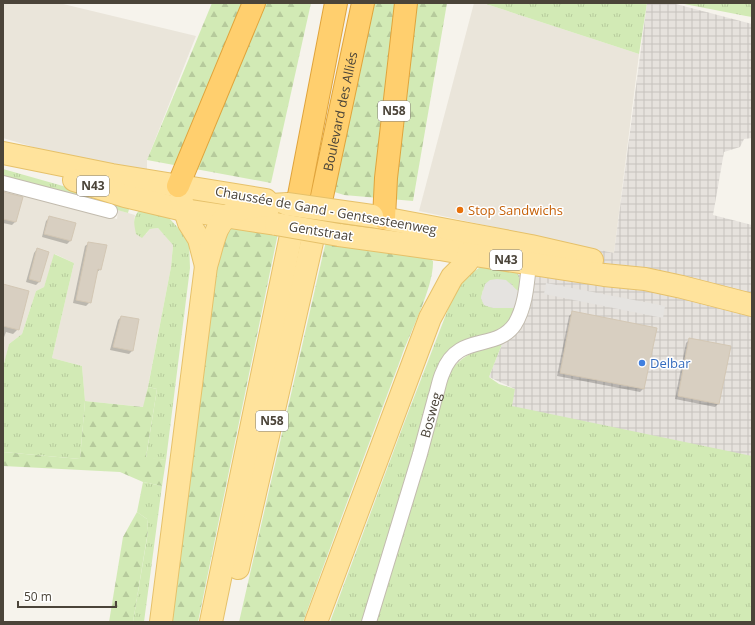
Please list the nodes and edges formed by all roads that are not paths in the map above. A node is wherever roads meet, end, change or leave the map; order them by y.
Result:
1 (254, 3) edge
2 (336, 3) edge
3 (363, 3) edge
4 (406, 3) edge
5 (3, 153) edge
6 (3, 158) edge
7 (3, 183) edge
8 (178, 186) junction
9 (184, 210) junction
10 (240, 210) junction
11 (291, 210) junction
12 (110, 212) dead end
13 (317, 220) joint
14 (373, 225) junction
15 (421, 226) junction
16 (440, 249) junction
17 (468, 254) junction
18 (530, 254) junction
19 (206, 266) junction
20 (748, 303) edge
21 (430, 318) junction
22 (161, 622) edge
23 (211, 622) edge
24 (226, 622) edge
25 (316, 622) edge
26 (369, 622) edge

1 - 8 highway
2 - 11 highway, Boulevard des Alliés / N58
3 - 13 highway, Boulevard des Alliés / N58
4 - 14 highway, N58
5 - 8 main road, Chaussée de Gand - Gentsesteenweg / N43
6 - 9 main road, Gentstraat / N43
7 - 12 street
8 - 9 main road
8 - 10 main road, Chaussée de Gand - Gentsesteenweg / N43
9 - 10 main road, Gentstraat / N43
9 - 19 main road
10 - 11 main road, Chaussée de Gand - Gentsesteenweg / N43
10 - 14 main road, Gentstraat / N43, bridge
10 - 19 main road
11 - 14 main road, Chaussée de Gand - Gentsesteenweg / N43, bridge
11 - 23 main road, N58
13 - 24 main road, N58
14 - 15 main road, Chaussée de Gand - Gentsesteenweg / N43
14 - 16 main road, Gentstraat / N43
15 - 16 main road
15 - 18 main road, Chaussée de Gand - Gentsesteenweg / N43
16 - 17 main road, Gentstraat / N43
16 - 21 main road
17 - 18 main road, Gentstraat / N43
17 - 21 main road
18 - 20 main road, Chaussée de Gand - Gentsesteenweg / N43
18 - 26 street, Bosweg
19 - 22 main road
21 - 25 main road

